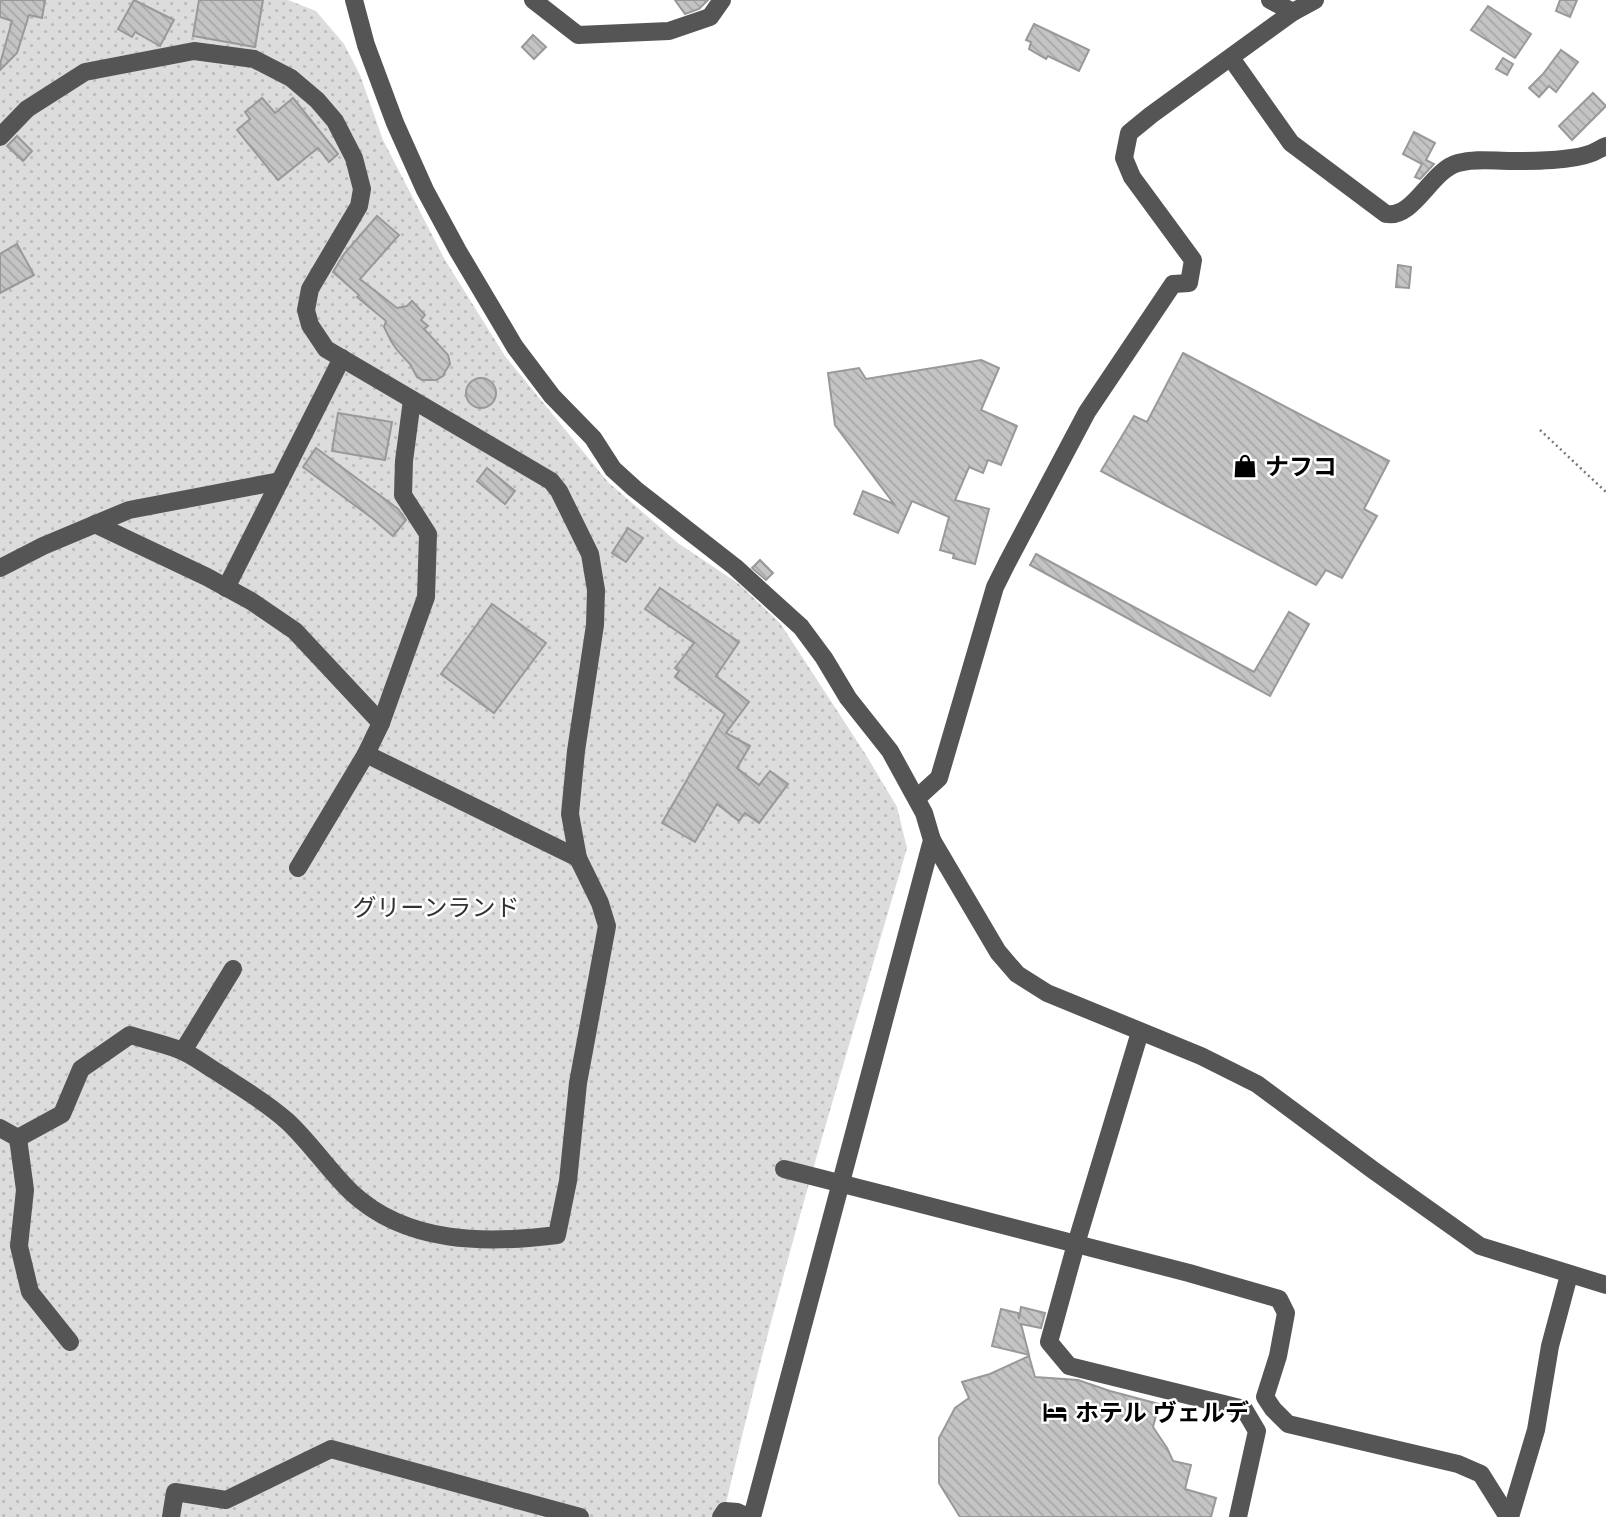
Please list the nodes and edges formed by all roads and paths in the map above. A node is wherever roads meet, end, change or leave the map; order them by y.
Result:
1 (354, 0) edge
2 (533, 0) edge
3 (722, 0) edge
4 (1270, 0) edge
5 (1315, 0) edge
6 (1293, 12) junction
7 (1231, 58) junction
8 (0, 137) edge
9 (1606, 146) edge
10 (342, 358) junction
11 (412, 400) junction
12 (1540, 430) dead end
13 (280, 481) junction
14 (1606, 492) edge
15 (95, 524) junction
16 (0, 568) edge
17 (226, 588) junction
18 (381, 723) junction
19 (366, 754) junction
20 (917, 798) junction
21 (932, 840) junction
22 (578, 858) junction
23 (298, 868) dead end
24 (233, 969) dead end
25 (1140, 1032) junction
26 (183, 1051) junction
27 (0, 1128) edge
28 (18, 1138) junction
29 (784, 1169) dead end
30 (1076, 1244) junction
31 (1569, 1275) junction
32 (1606, 1285) edge
33 (69, 1342) dead end
34 (171, 1517) edge
35 (580, 1517) edge
36 (721, 1517) edge
37 (750, 1517) edge
38 (1238, 1517) edge
39 (1509, 1517) edge

1 - 20 street
2 - 3 street
4 - 6 street
5 - 6 street
6 - 7 street
7 - 9 street
7 - 20 street
8 - 10 street
10 - 11 street
10 - 13 street
11 - 18 street
11 - 22 street
12 - 14 path
13 - 15 street
13 - 17 street
15 - 16 street
15 - 17 street
17 - 18 street
18 - 19 street
19 - 22 street
19 - 23 street
20 - 21 street
21 - 25 street
21 - 37 street
22 - 26 street
24 - 26 street
25 - 30 street
25 - 31 street
26 - 28 street
27 - 28 street
28 - 33 street
29 - 30 street, bridge
30 - 38 street
30 - 39 street
31 - 32 street
31 - 39 street
34 - 35 street
36 - 37 street

